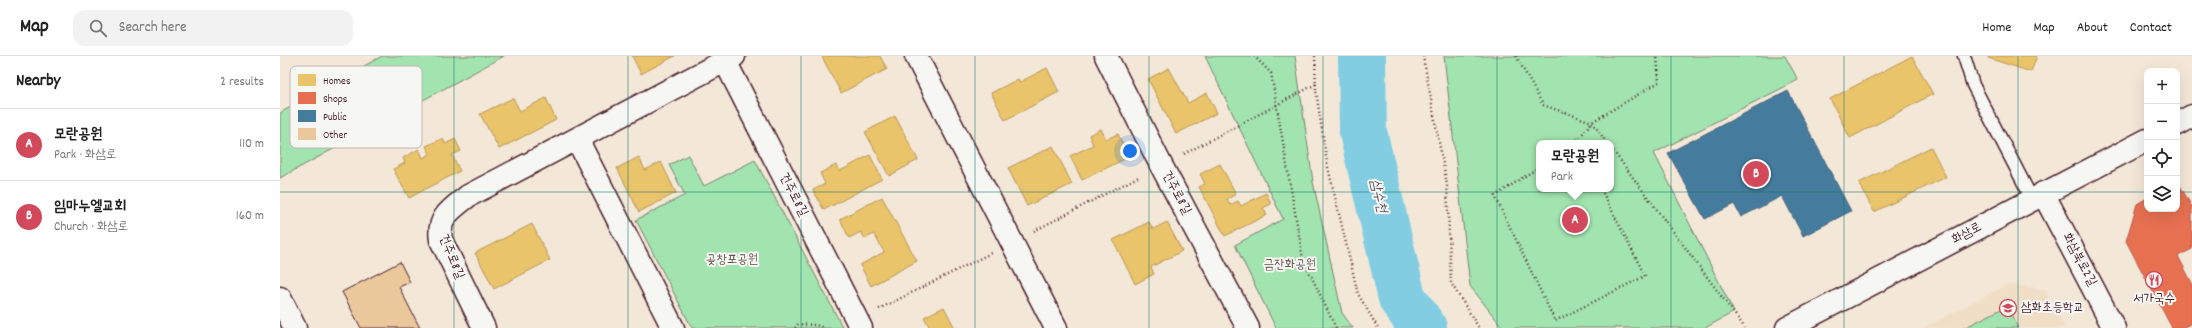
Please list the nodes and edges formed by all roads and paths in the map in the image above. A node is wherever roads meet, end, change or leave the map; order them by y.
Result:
1 (916, 56) edge
2 (1106, 56) edge
3 (1254, 56) edge
4 (1315, 56) edge
5 (1423, 56) edge
6 (1516, 56) edge
7 (1657, 56) edge
8 (1964, 56) edge
9 (729, 59) edge
10 (1316, 84) junction
11 (1276, 105) junction
12 (2192, 116) edge
13 (1592, 122) junction
14 (2180, 122) edge
15 (577, 139) junction
16 (1578, 140) edge
17 (1606, 140) edge
18 (2144, 142) edge
19 (1614, 152) edge
20 (1161, 165) junction
21 (1536, 168) edge
22 (1602, 192) edge
23 (2038, 196) junction
24 (1012, 242) junction
25 (280, 298) edge
26 (859, 324) edge
27 (295, 328) edge
28 (484, 328) edge
29 (673, 328) edge
30 (795, 328) edge
31 (824, 328) edge
32 (1056, 328) edge
33 (1248, 328) edge
34 (1336, 328) edge
35 (1378, 328) edge
36 (1479, 328) edge
37 (1745, 328) edge
38 (1787, 328) edge
39 (2114, 328) edge

1 - 24 street
2 - 20 street, 건주로8길
3 - 11 path
4 - 10 path
5 - 36 path
6 - 13 path
7 - 13 path
8 - 23 lane
9 - 15 street, 건주로8길
9 - 26 street, 건주로8길
10 - 11 path
10 - 35 path
11 - 20 path
11 - 34 path
12 - 14 street
13 - 16 path
13 - 17 path
15 - 28 street, 건주로8길
15 - 29 street
18 - 23 street, 화삼로
19 - 37 path
20 - 24 path
20 - 33 street, 건주로8길
21 - 22 path
23 - 38 street, 화삼로
23 - 39 street, 화삼북로2길
24 - 26 path
24 - 32 street
25 - 27 street
30 - 31 path

